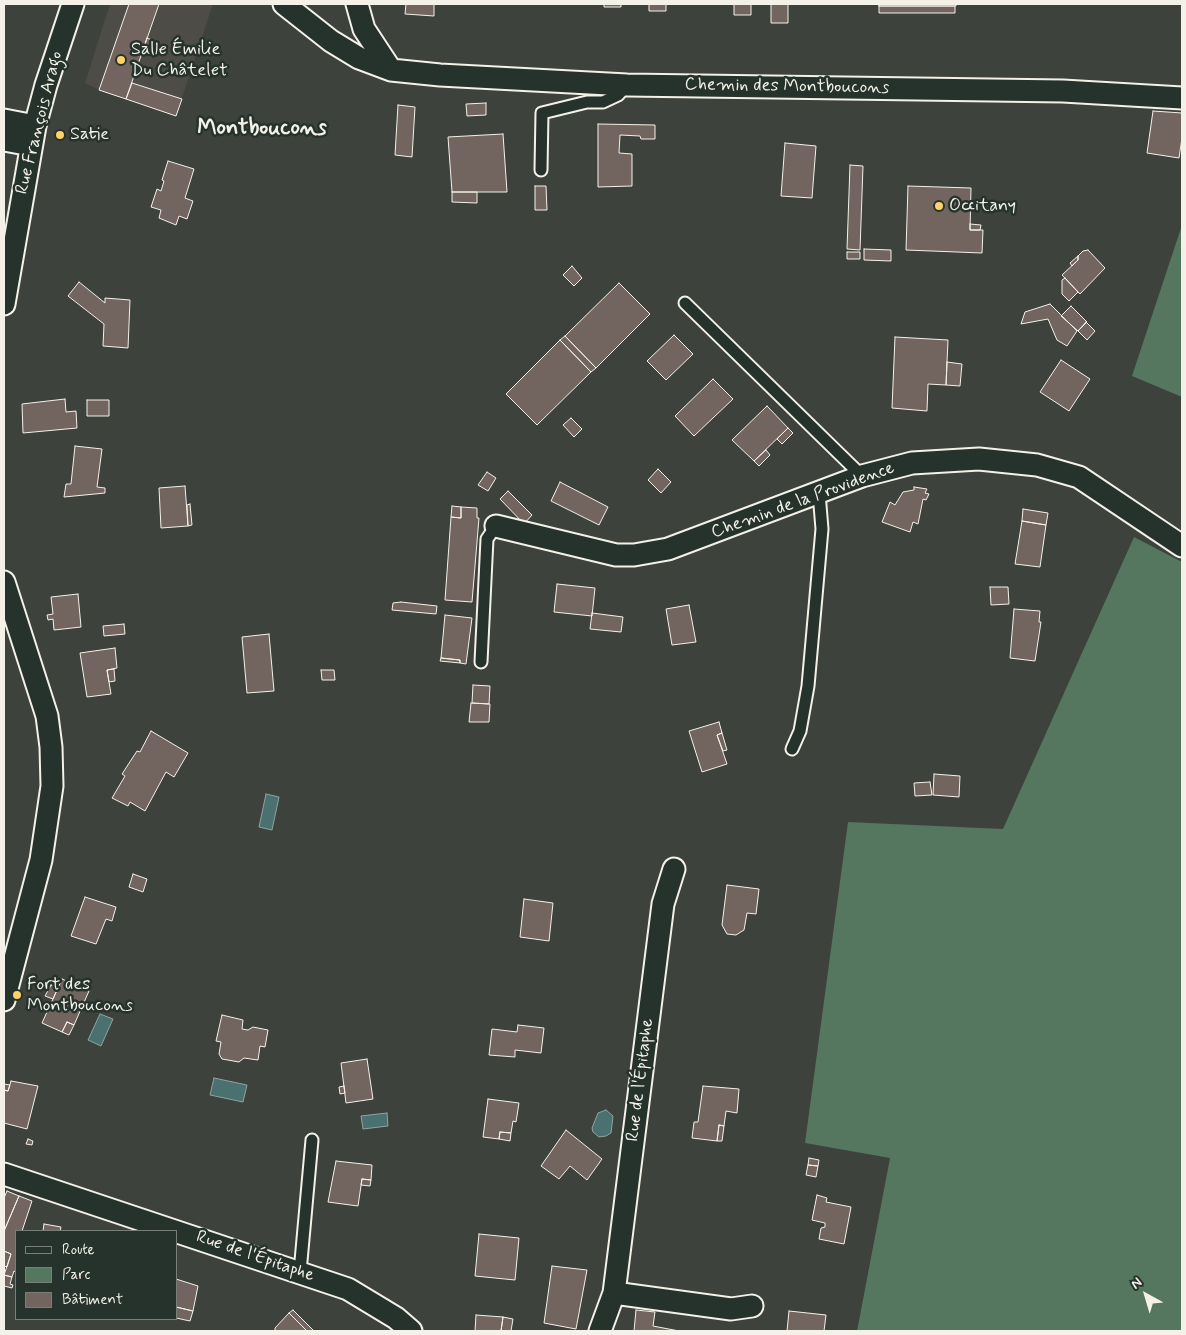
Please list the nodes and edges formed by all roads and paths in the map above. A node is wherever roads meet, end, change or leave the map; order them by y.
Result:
1 (73, 4) edge
2 (284, 4) edge
3 (357, 4) edge
4 (391, 70) junction
5 (627, 85) junction
6 (1182, 98) edge
7 (4, 120) edge
8 (33, 136) junction
9 (4, 140) edge
10 (541, 170) dead end
11 (4, 304) edge
12 (685, 304) dead end
13 (862, 476) junction
14 (819, 493) junction
15 (496, 526) joint
16 (1182, 546) edge
17 (4, 582) edge
18 (481, 662) dead end
19 (792, 749) dead end
20 (674, 869) dead end
21 (4, 1000) edge
22 (312, 1140) dead end
23 (4, 1174) edge
24 (173, 1230) edge
25 (178, 1232) edge
26 (300, 1272) junction
27 (614, 1293) junction
28 (752, 1306) dead end
29 (411, 1331) edge
30 (600, 1331) edge

1 - 8 street, Rue François Arago
2 - 4 street, Chemin des Montboucons
3 - 4 street
4 - 5 street, Chemin des Montboucons
5 - 6 street, Chemin des Montboucons
5 - 10 lane
7 - 8 street
8 - 9 street
8 - 11 street, Rue François Arago
12 - 13 lane
13 - 14 street, Chemin de la Providence
13 - 16 street, Chemin de la Providence
14 - 15 street, Chemin de la Providence
14 - 19 lane
15 - 18 lane
17 - 21 street
20 - 27 street, Rue de l'Épitaphe
22 - 26 lane
23 - 24 street, Rue de l'Épitaphe
25 - 26 street, Rue de l'Épitaphe
26 - 29 street, Rue de l'Épitaphe
27 - 28 street
27 - 30 street, Rue de l'Épitaphe

